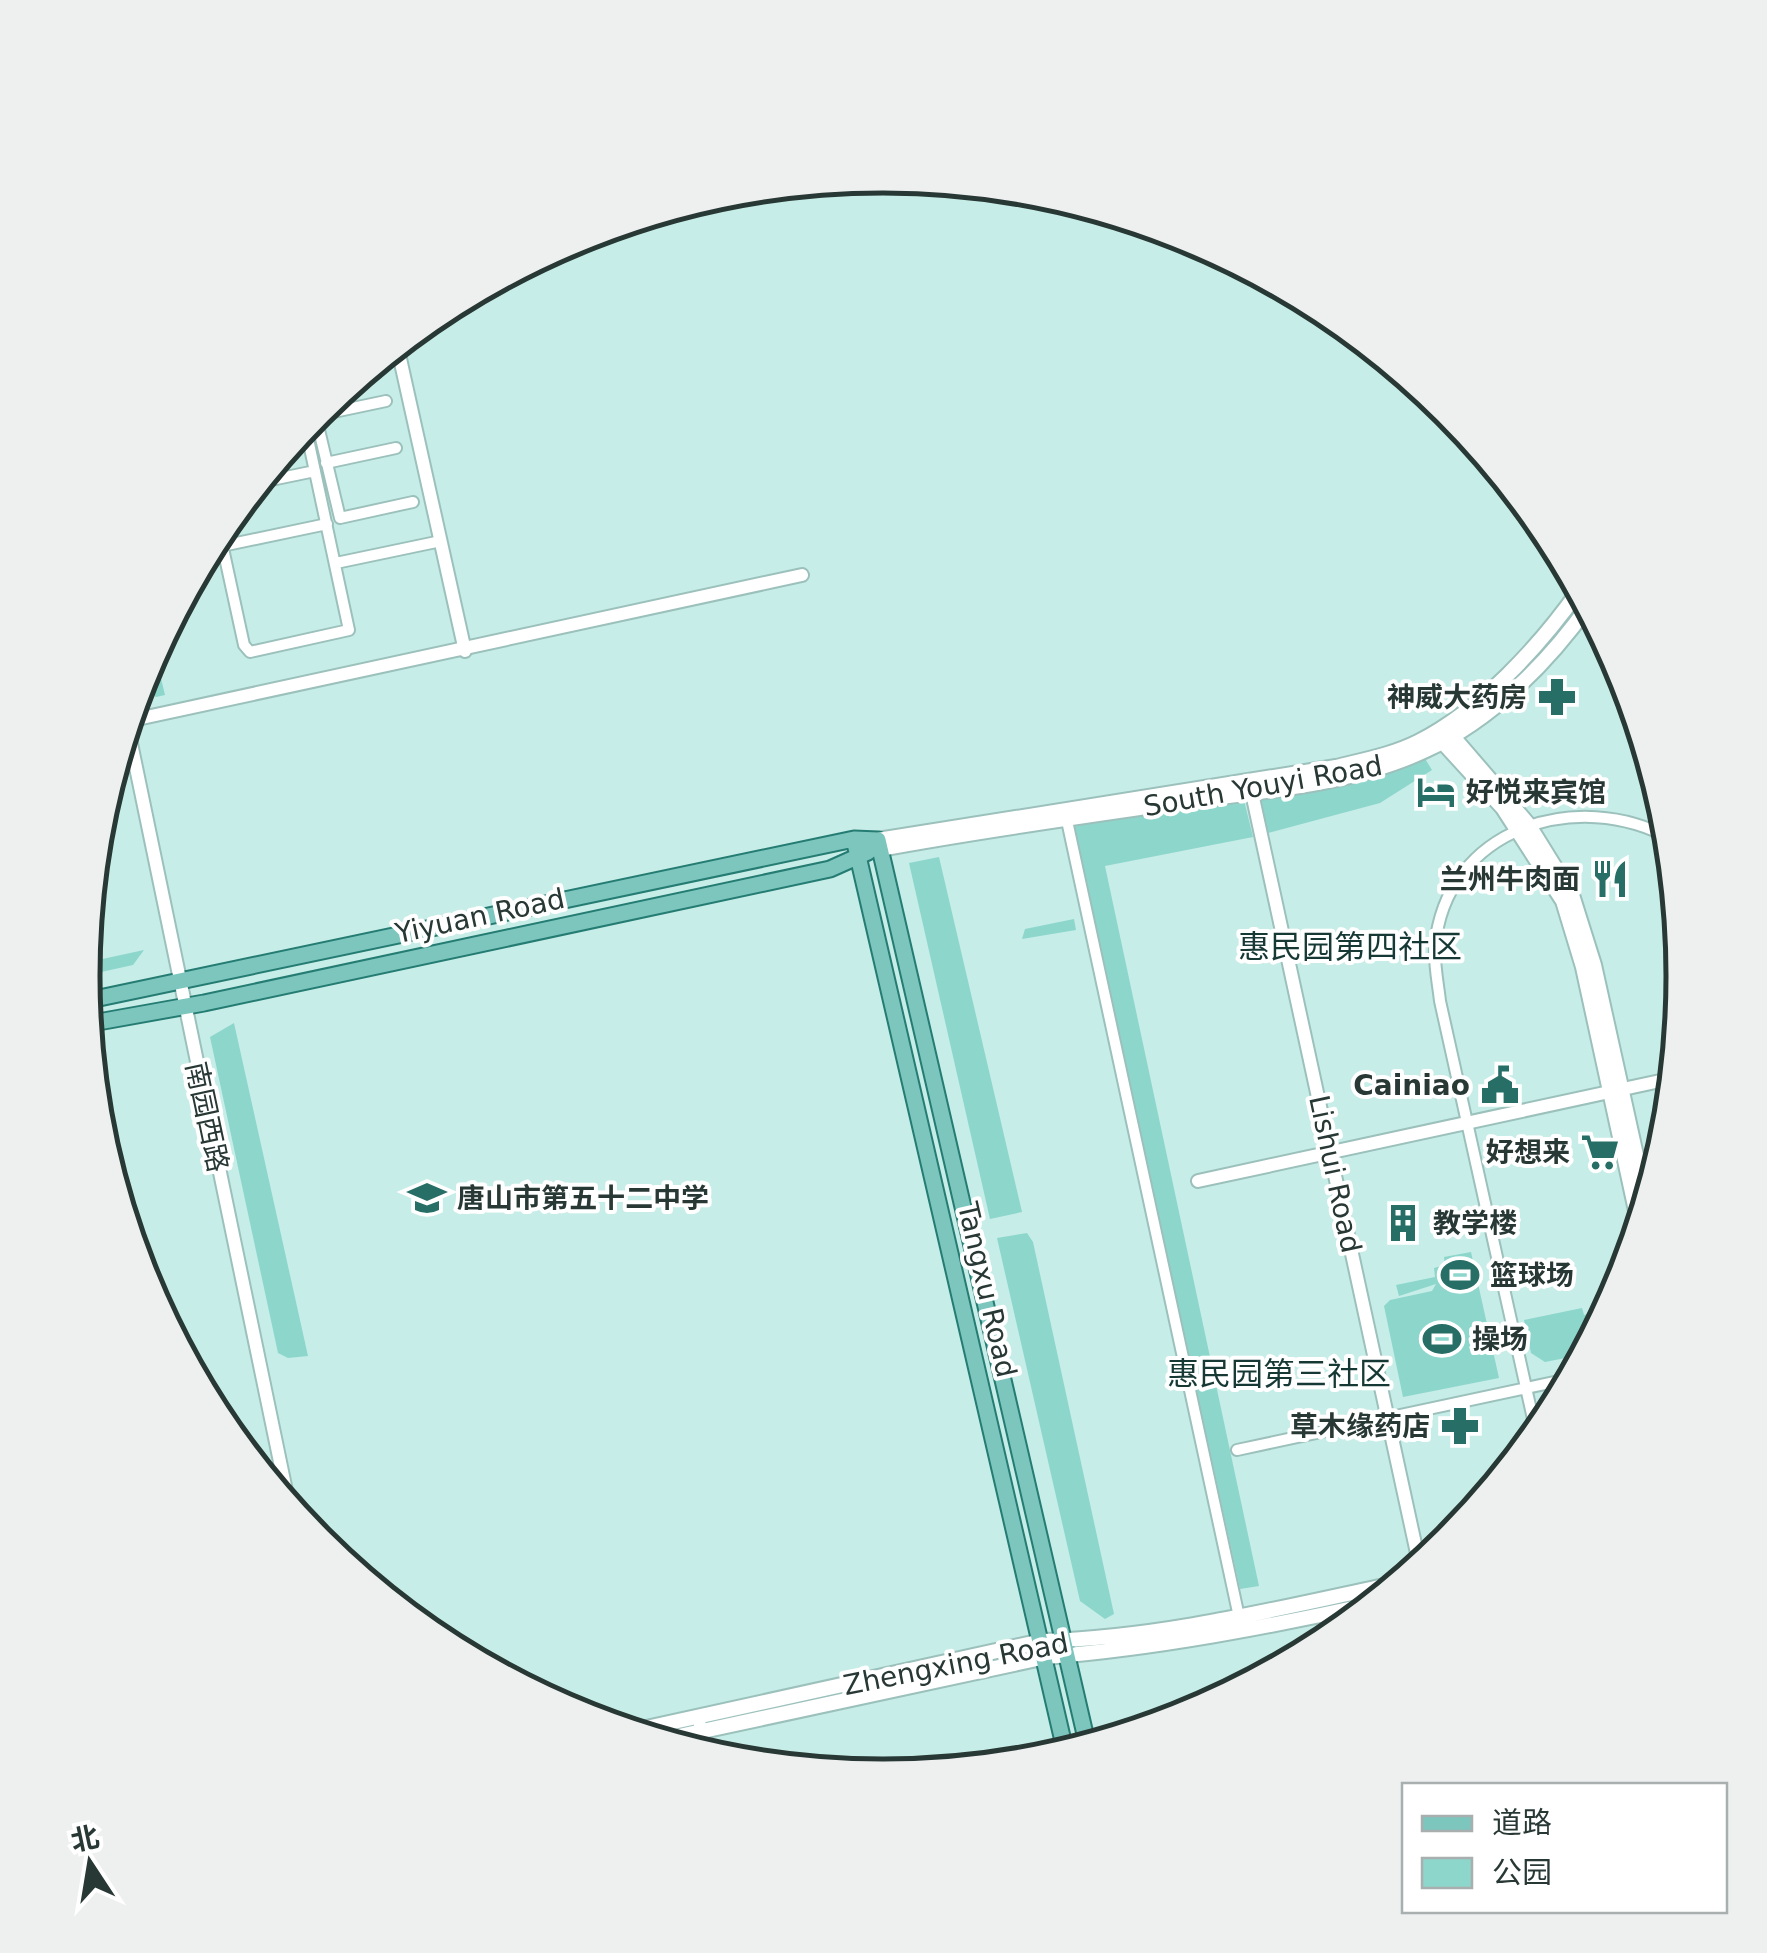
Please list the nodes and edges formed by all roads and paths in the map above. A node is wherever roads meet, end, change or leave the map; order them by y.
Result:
1 (401, 360) edge
2 (386, 401) dead end
3 (343, 409) edge
4 (319, 433) edge
5 (309, 444) edge
6 (396, 448) dead end
7 (326, 463) junction
8 (315, 471) junction
9 (279, 479) edge
10 (413, 502) dead end
11 (327, 524) junction
12 (440, 541) junction
13 (230, 544) edge
14 (224, 554) edge
15 (336, 563) junction
16 (802, 576) dead end
17 (1570, 601) edge
18 (1579, 617) edge
19 (465, 651) junction
20 (144, 720) edge
21 (1444, 734) junction
22 (134, 752) edge
23 (1250, 787) junction
24 (1065, 814) junction
25 (1524, 827) junction
26 (1653, 832) edge
27 (879, 845) junction
28 (856, 846) junction
29 (181, 982) junction
30 (101, 997) edge
31 (185, 1006) junction
32 (102, 1021) edge
33 (1660, 1081) edge
34 (1616, 1091) junction
35 (1467, 1123) junction
36 (1330, 1152) junction
37 (1640, 1179) edge
38 (1198, 1181) dead end
39 (1634, 1197) edge
40 (1553, 1382) edge
41 (1526, 1388) junction
42 (1532, 1416) edge
43 (1388, 1418) junction
44 (1237, 1450) dead end
45 (284, 1480) edge
46 (1222, 1537) junction
47 (1209, 1540) dead end
48 (1416, 1551) edge
49 (1372, 1589) edge
50 (1343, 1610) edge
51 (1239, 1617) junction
52 (1067, 1648) junction
53 (1044, 1649) junction
54 (700, 1724) junction
55 (664, 1728) edge
56 (678, 1732) edge
57 (1085, 1733) edge
58 (703, 1738) edge
59 (1063, 1739) edge

1 - 12 street
2 - 3 street
4 - 7 street
5 - 8 street
6 - 7 street
7 - 10 street
8 - 9 street
8 - 11 street
11 - 13 street
11 - 15 street
12 - 15 street
12 - 19 street
14 - 15 street
16 - 19 street
17 - 21 main road, South Youyi Road
18 - 21 main road, South Youyi Road
19 - 20 street
21 - 23 main road, South Youyi Road
21 - 25 main road
22 - 29 street, 南园西路
23 - 24 main road, South Youyi Road
23 - 36 street, Lishui Road
24 - 27 main road, South Youyi Road
24 - 46 street
25 - 26 street
25 - 34 main road
25 - 35 street
27 - 28 main road, Yiyuan Road
27 - 52 main road, Tangxu Road
28 - 29 main road, Yiyuan Road
28 - 31 main road, Yiyuan Road
28 - 53 main road, Tangxu Road
29 - 30 main road, Yiyuan Road
29 - 31 street, 南园西路
31 - 32 main road, Yiyuan Road
31 - 45 street, 南园西路
33 - 34 street
34 - 35 street
34 - 37 main road
34 - 39 main road
35 - 36 street
35 - 41 street
36 - 38 street
36 - 43 street, Lishui Road
40 - 41 street
41 - 42 street
41 - 43 street
43 - 44 street
43 - 48 street, Lishui Road
46 - 47 street
46 - 51 street
49 - 51 main road, Zhengxing Road
50 - 52 main road, Zhengxing Road
51 - 52 main road, Zhengxing Road
52 - 53 main road, Zhengxing Road
52 - 57 main road, Tangxu Road
53 - 54 main road, Zhengxing Road
53 - 59 main road, Tangxu Road
54 - 55 main road, Zhengxing Road
54 - 56 main road, Zhengxing Road
54 - 58 street

